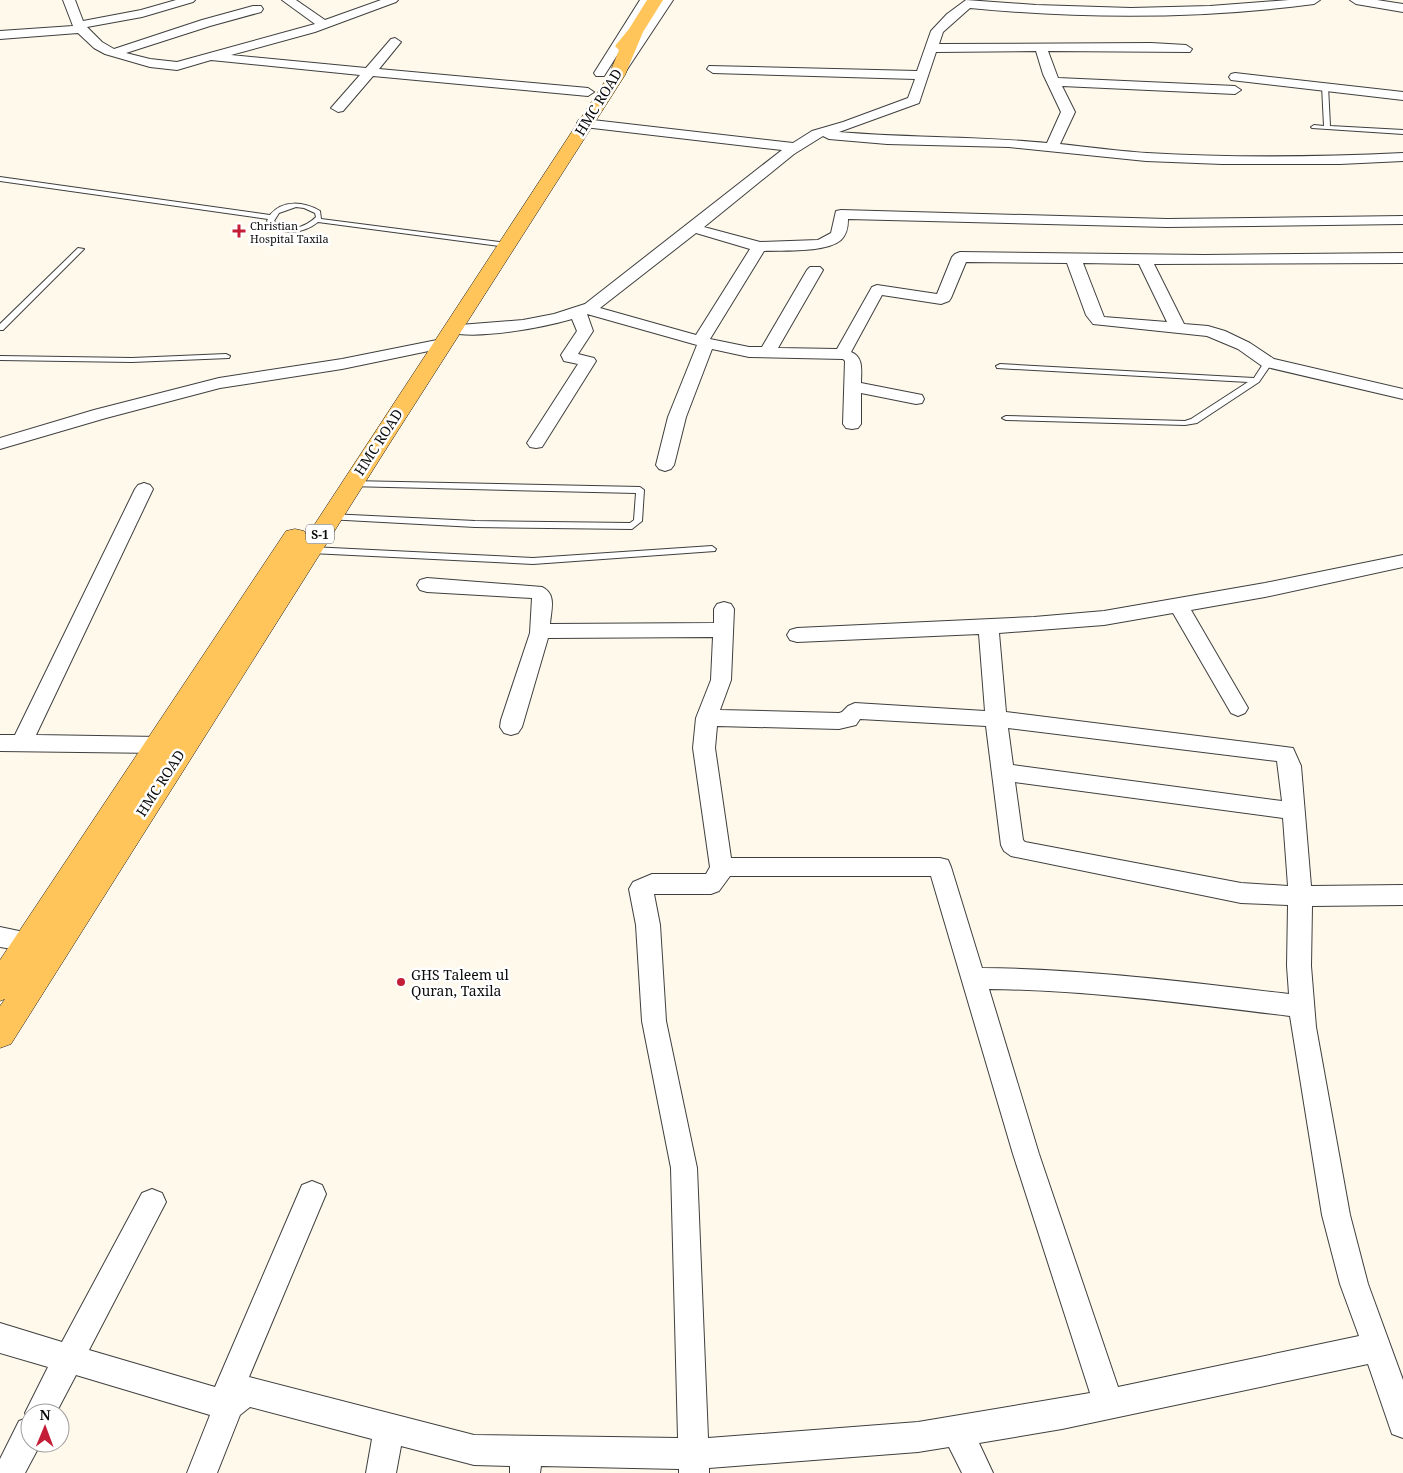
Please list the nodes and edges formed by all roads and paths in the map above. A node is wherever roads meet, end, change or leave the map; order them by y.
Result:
1 (85, 0) edge
2 (188, 0) edge
3 (288, 0) edge
4 (392, 0) edge
5 (646, 0) edge
6 (655, 0) edge
7 (667, 0) edge
8 (1314, 0) edge
9 (1356, 0) edge
10 (70, 2) edge
11 (971, 2) edge
12 (1403, 8) edge
13 (257, 9) dead end
14 (323, 24) junction
15 (80, 27) junction
16 (0, 35) edge
17 (395, 42) dead end
18 (931, 48) junction
19 (1041, 49) junction
20 (1186, 49) dead end
21 (114, 53) junction
22 (212, 56) junction
23 (712, 69) dead end
24 (370, 71) junction
25 (922, 75) junction
26 (602, 80) junction
27 (1053, 82) junction
28 (1325, 86) junction
29 (1403, 96) edge
30 (338, 108) dead end
31 (584, 123) junction
32 (1314, 127) dead end
33 (1327, 128) junction
34 (1403, 132) edge
35 (817, 134) junction
36 (795, 147) junction
37 (1052, 147) junction
38 (1403, 157) edge
39 (0, 179) edge
40 (271, 218) junction
41 (317, 220) junction
42 (1403, 220) edge
43 (693, 228) junction
44 (498, 243) junction
45 (759, 247) junction
46 (80, 249) dead end
47 (1403, 258) edge
48 (1074, 260) junction
49 (1145, 260) junction
50 (815, 270) dead end
51 (582, 310) junction
52 (1177, 327) junction
53 (0, 328) edge
54 (448, 336) junction
55 (704, 342) junction
56 (419, 349) junction
57 (767, 352) junction
58 (842, 354) junction
59 (226, 356) dead end
60 (0, 358) edge
61 (1268, 363) junction
62 (1000, 366) dead end
63 (1256, 380) junction
64 (853, 386) junction
65 (1402, 396) edge
66 (916, 399) dead end
67 (1006, 418) dead end
68 (852, 424) dead end
69 (536, 443) dead end
70 (0, 444) edge
71 (665, 465) dead end
72 (351, 484) junction
73 (144, 489) dead end
74 (330, 517) junction
75 (712, 549) dead end
76 (310, 550) junction
77 (1403, 561) edge
78 (427, 585) dead end
79 (1178, 605) junction
80 (988, 625) junction
81 (540, 633) junction
82 (797, 635) dead end
83 (1238, 708) dead end
84 (707, 718) junction
85 (996, 719) junction
86 (511, 727) dead end
87 (0, 743) edge
88 (22, 743) junction
89 (159, 744) junction
90 (1003, 772) junction
91 (1294, 811) junction
92 (721, 867) junction
93 (1300, 896) junction
94 (1403, 896) edge
95 (0, 937) edge
96 (30, 942) junction
97 (972, 978) junction
98 (0, 987) edge
99 (1302, 1006) junction
100 (0, 1034) edge
101 (312, 1194) dead end
102 (152, 1202) dead end
103 (0, 1338) edge
104 (1377, 1347) junction
105 (68, 1358) junction
106 (45, 1403) edge
107 (226, 1404) junction
108 (1109, 1404) junction
109 (1403, 1423) edge
110 (389, 1428) junction
111 (958, 1431) junction
112 (20, 1452) edge
113 (526, 1462) edge
114 (695, 1464) edge
115 (9, 1473) edge
116 (202, 1473) edge
117 (381, 1473) edge
118 (978, 1473) edge

1 - 10 street
2 - 15 street
3 - 14 street
4 - 14 street
5 - 26 street
6 - 26 main road, HMC ROAD / S-1
7 - 26 street
8 - 11 street
9 - 12 street
10 - 15 street
11 - 18 street
13 - 21 street
14 - 22 street
15 - 16 street
15 - 21 street
17 - 24 street
18 - 19 street
18 - 25 street
19 - 20 street
19 - 27 street
21 - 22 street
22 - 24 street
23 - 25 street
24 - 26 street
24 - 30 street
25 - 35 street
26 - 31 main road, HMC ROAD / S-1
26 - 44 main road, HMC ROAD / S-1
27 - 28 street
27 - 37 street
28 - 29 street
28 - 33 lane
31 - 36 street
31 - 44 main road, HMC ROAD / S-1
32 - 33 lane
33 - 34 lane
35 - 36 street
35 - 37 street
36 - 43 street
37 - 38 street
39 - 40 lane
40 - 41 lane
40 - 41 lane
41 - 44 lane
42 - 45 street
43 - 45 street
43 - 51 street
44 - 54 main road, HMC ROAD / S-1
44 - 56 main road, HMC ROAD / S-1
45 - 55 street
46 - 53 lane
47 - 49 street
48 - 49 street
48 - 52 street
48 - 58 street
49 - 52 street
50 - 57 street
51 - 54 street
51 - 55 street
51 - 69 street
52 - 61 street
54 - 56 street
54 - 72 main road, HMC ROAD / S-1
55 - 57 street
55 - 71 street
56 - 70 street
56 - 89 main road, HMC ROAD / S-1
57 - 58 street
58 - 64 street
59 - 60 lane
61 - 63 lane
61 - 65 street
62 - 63 lane
63 - 67 lane
64 - 66 street
64 - 68 street
72 - 74 main road, HMC ROAD / S-1
72 - 74 lane
73 - 88 street
74 - 76 main road, HMC ROAD / S-1
75 - 76 lane
76 - 100 main road, HMC ROAD / S-1
77 - 79 street
78 - 81 street
79 - 80 street
79 - 83 street
80 - 82 street
80 - 85 street
81 - 84 street
81 - 86 street
84 - 85 street
84 - 92 street
85 - 90 street
85 - 91 street
87 - 88 street
88 - 89 street
89 - 96 main road, HMC ROAD / S-1
90 - 91 street
90 - 93 street
91 - 93 street
92 - 97 street
92 - 114 street
93 - 94 street
93 - 99 street
95 - 96 street
96 - 98 main road, HMC ROAD / S-1
97 - 99 street
97 - 108 street
99 - 104 street
101 - 107 street
102 - 105 street
103 - 105 street
104 - 108 street
104 - 109 street
105 - 106 street
105 - 107 street
107 - 110 street
107 - 116 street
108 - 111 street
110 - 113 street
110 - 117 street
111 - 114 street
111 - 118 street
112 - 115 street
113 - 114 street

